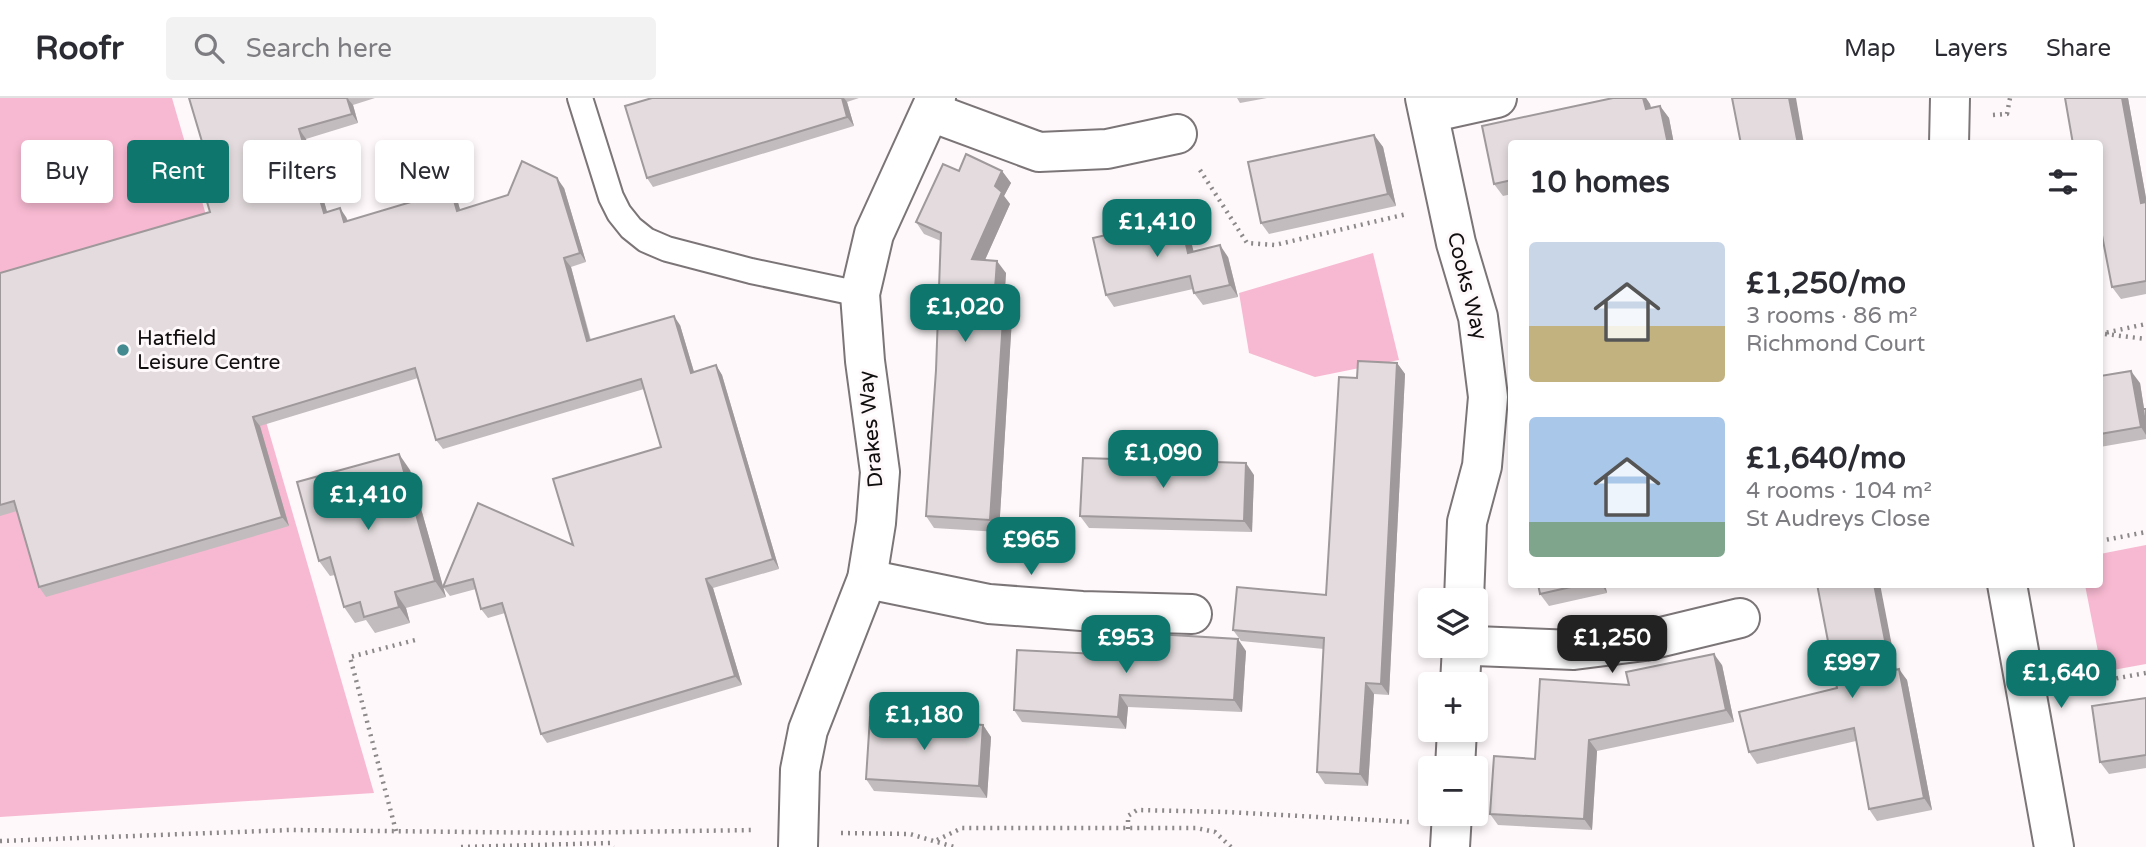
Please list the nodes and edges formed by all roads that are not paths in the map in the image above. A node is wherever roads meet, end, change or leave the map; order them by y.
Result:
1 (580, 98) edge
2 (1497, 98) edge
3 (1950, 98) edge
4 (934, 105) edge
5 (1427, 105) edge
6 (1177, 134) road end
7 (1949, 140) edge
8 (860, 294) junction
9 (867, 579) junction
10 (1464, 588) edge
11 (2008, 588) edge
12 (1192, 614) dead end
13 (1740, 618) dead end
14 (1488, 647) edge
15 (1451, 826) edge
16 (798, 839) edge
17 (1450, 847) edge
18 (2054, 847) edge

1 - 8 lane
2 - 5 street
3 - 7 street
4 - 6 street
4 - 8 street, Drakes Way
5 - 10 street, Cooks Way
8 - 9 street, Drakes Way
9 - 12 street
9 - 16 street, Drakes Way
11 - 18 street
13 - 14 street
15 - 17 street

